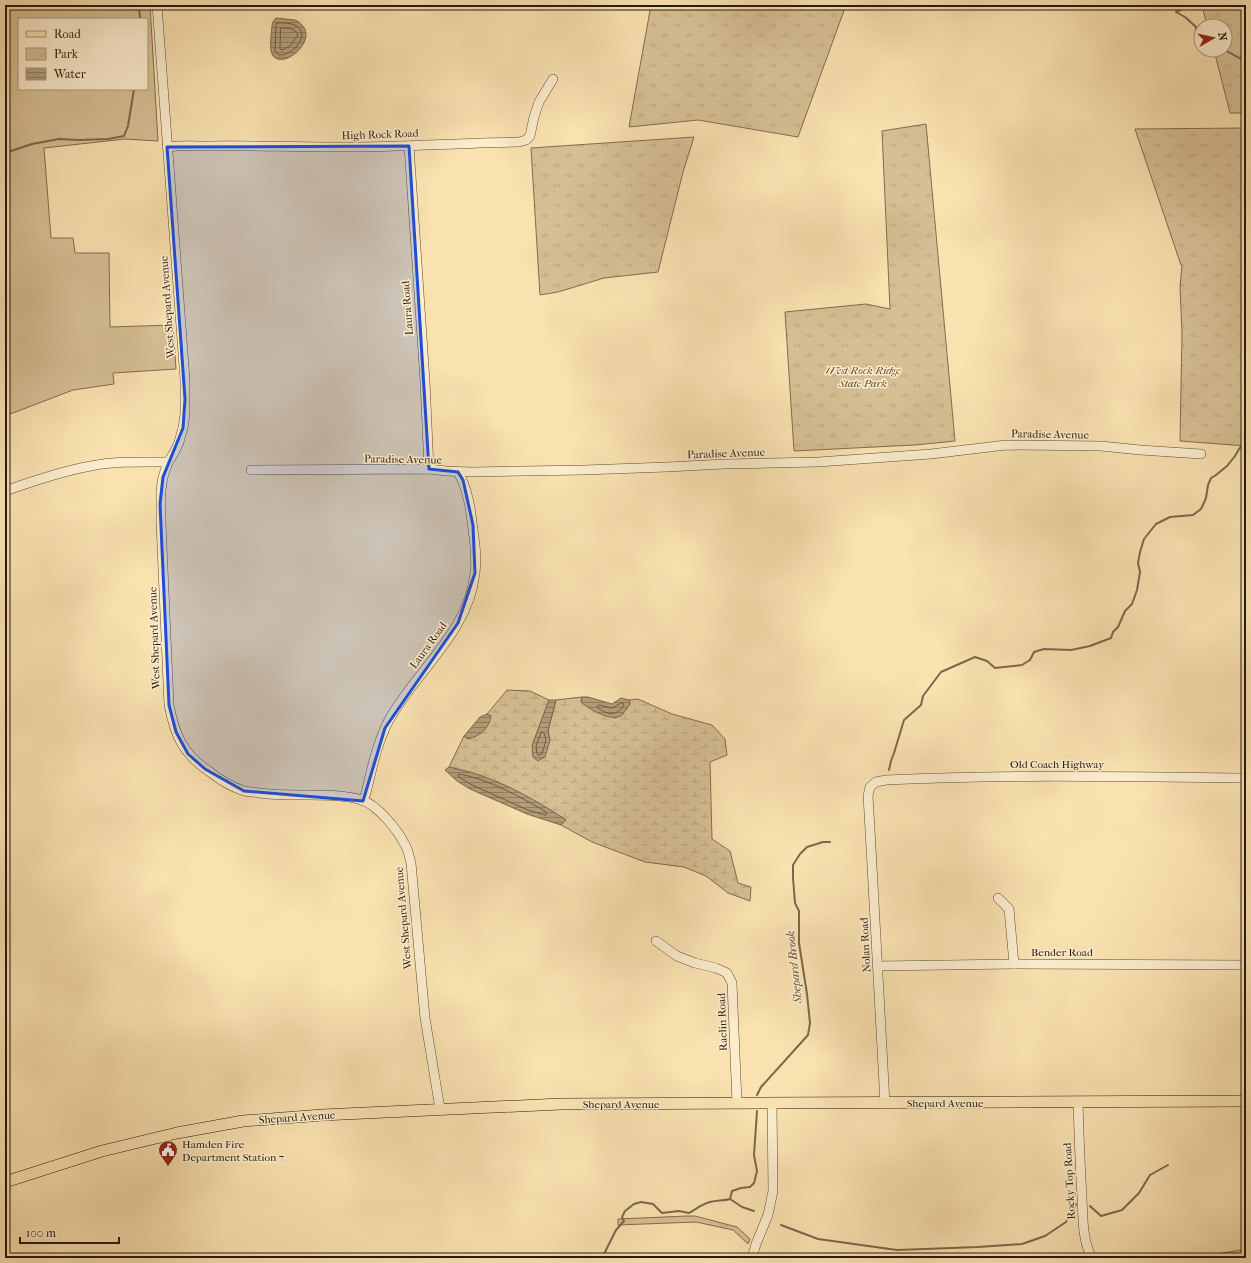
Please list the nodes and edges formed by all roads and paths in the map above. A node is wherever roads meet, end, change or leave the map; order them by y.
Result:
1 (157, 5) edge
2 (553, 79) dead end
3 (409, 146) junction
4 (167, 148) junction
5 (1201, 454) dead end
6 (168, 462) junction
7 (429, 469) junction
8 (251, 470) dead end
9 (458, 472) junction
10 (5, 491) edge
11 (1246, 778) edge
12 (870, 787) joint
13 (363, 801) junction
14 (998, 898) dead end
15 (656, 941) dead end
16 (1014, 964) junction
17 (1246, 965) edge
18 (878, 966) junction
19 (1246, 1101) edge
20 (1078, 1102) junction
21 (737, 1103) junction
22 (772, 1103) junction
23 (885, 1103) junction
24 (440, 1109) junction
25 (5, 1182) edge
26 (752, 1258) edge
27 (1092, 1258) edge

1 - 4 street, West Shepard Avenue
2 - 3 street, High Rock Road
3 - 4 street, High Rock Road
3 - 7 street, Laura Road
4 - 6 street, West Shepard Avenue
5 - 9 street, Paradise Avenue
6 - 10 street
6 - 13 street, West Shepard Avenue
7 - 8 street, Paradise Avenue
7 - 9 street, Paradise Avenue
9 - 13 street, Laura Road
11 - 12 street, Old Coach Highway
12 - 18 street, Nolan Road
13 - 24 street, West Shepard Avenue
14 - 16 street
15 - 21 street, Raelin Road
16 - 17 street, Bender Road
16 - 18 street, Bender Road
18 - 23 street, Nolan Road
19 - 20 main road, Shepard Avenue
20 - 23 main road, Shepard Avenue
20 - 27 street, Rocky Top Road
21 - 22 main road, Shepard Avenue
21 - 24 main road, Shepard Avenue
22 - 23 main road, Shepard Avenue
22 - 26 street
24 - 25 main road, Shepard Avenue

